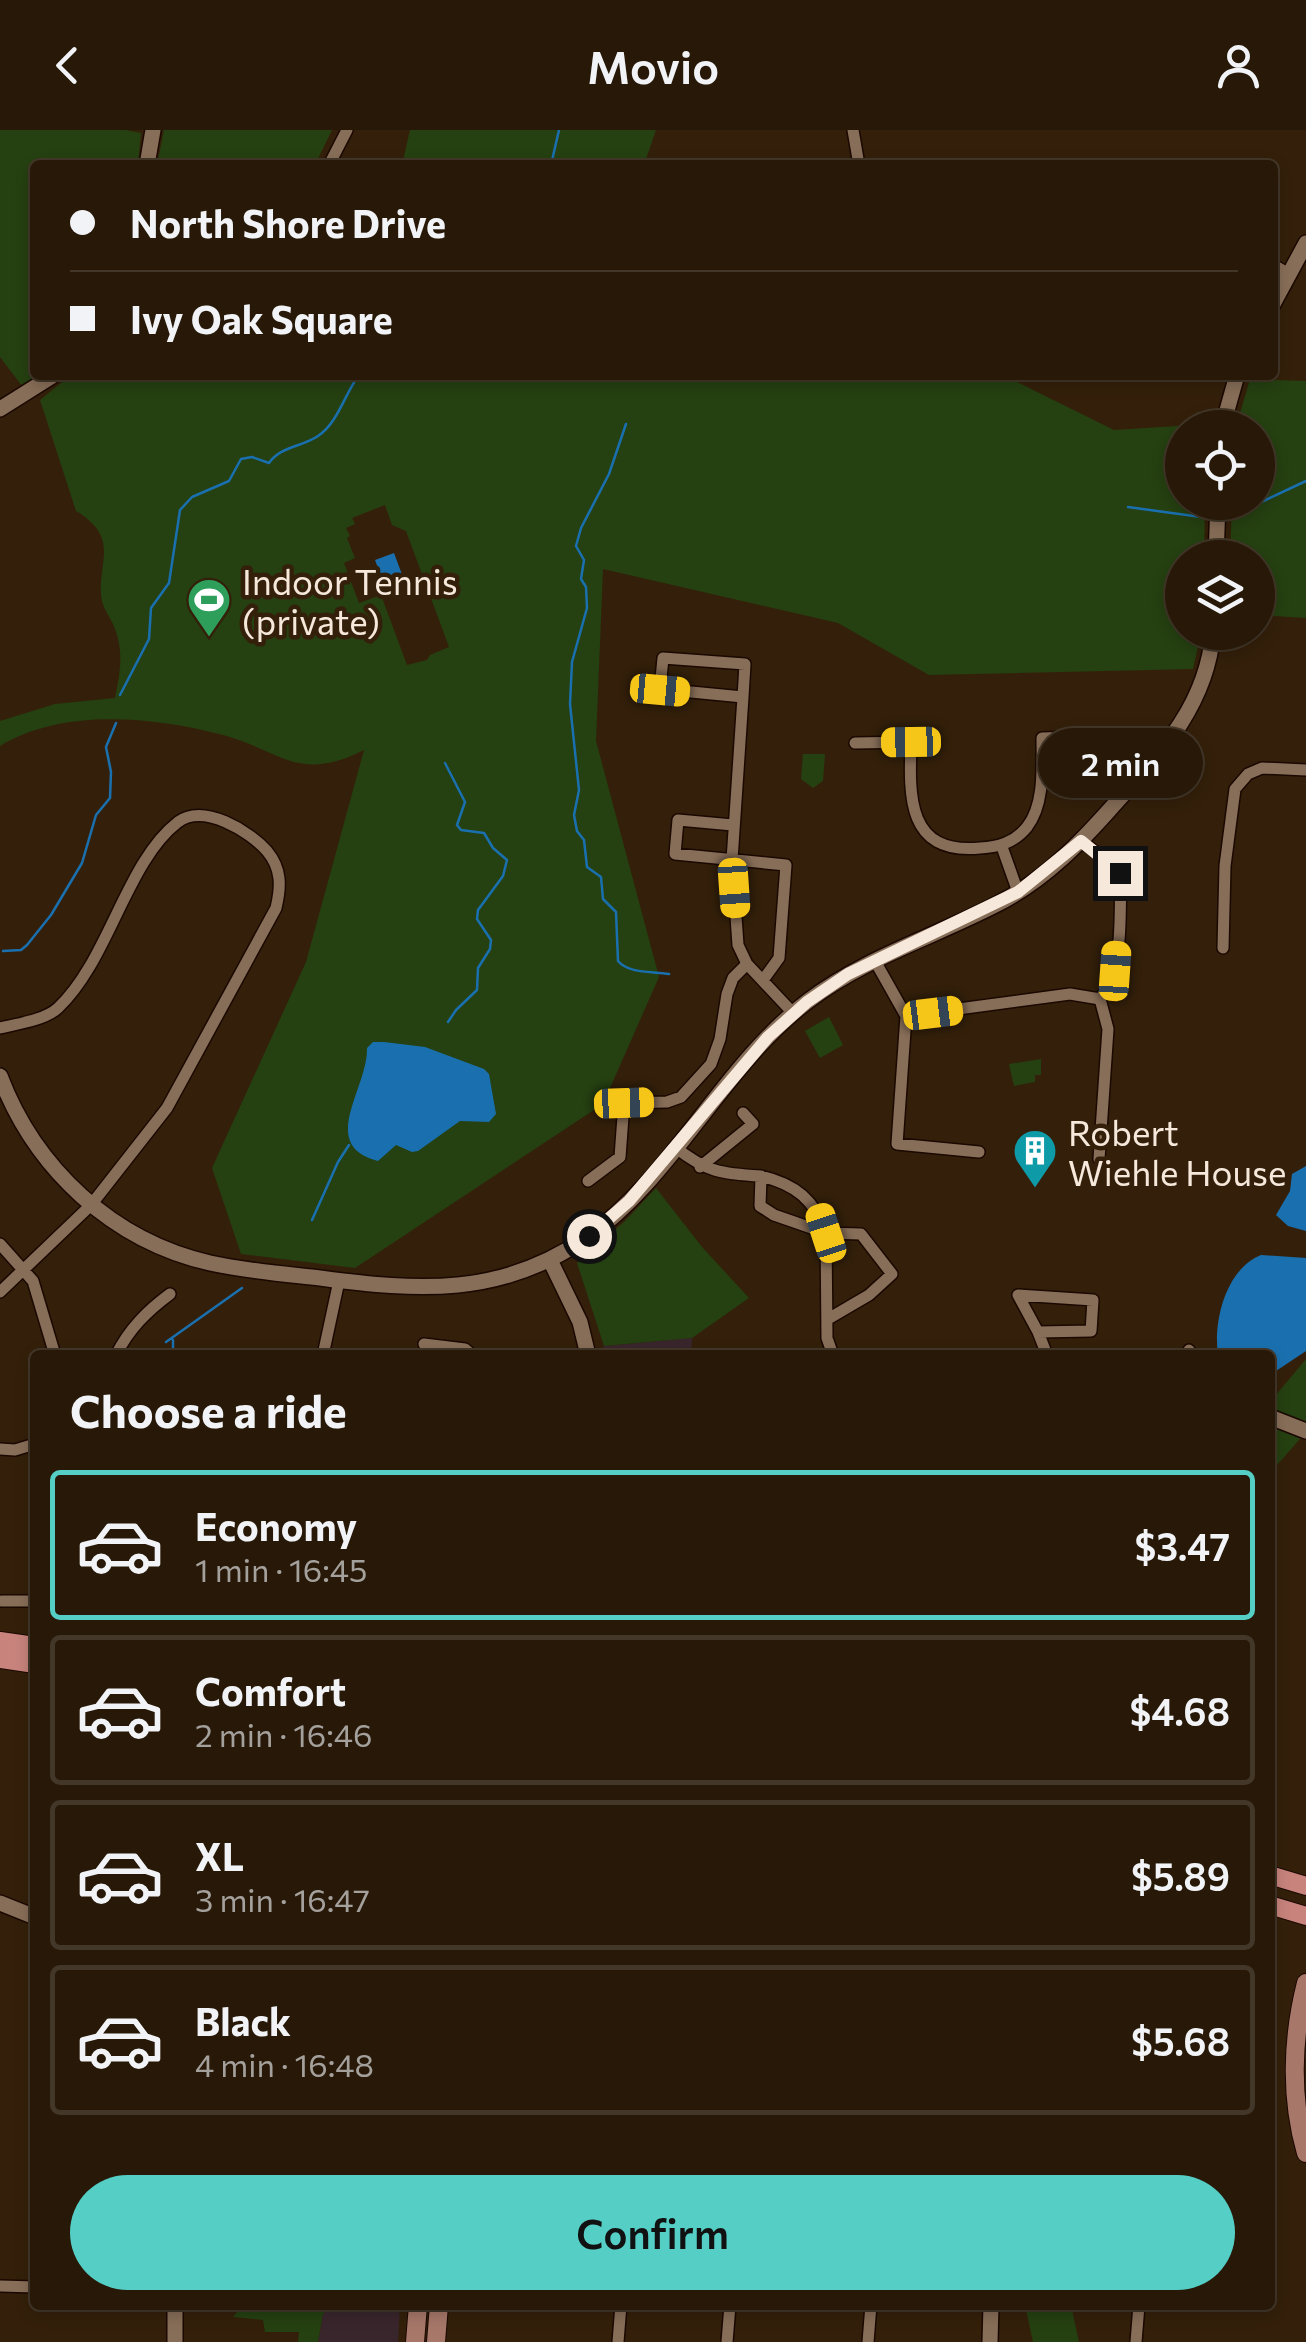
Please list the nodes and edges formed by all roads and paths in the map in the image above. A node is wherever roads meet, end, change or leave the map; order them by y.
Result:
1 (153, 130) edge
2 (347, 130) edge
3 (854, 130) edge
4 (148, 160) edge
5 (332, 160) edge
6 (857, 160) edge
7 (1306, 243) edge
8 (1278, 268) edge
9 (1289, 274) junction
10 (1278, 295) edge
11 (46, 380) edge
12 (1235, 380) edge
13 (0, 408) edge
14 (1227, 410) edge
15 (1209, 650) edge
16 (743, 697) junction
17 (1078, 737) dead end
18 (855, 742) dead end
19 (1306, 770) edge
20 (733, 825) junction
21 (1081, 841) junction
22 (1002, 846) junction
23 (732, 860) junction
24 (1018, 892) junction
25 (1223, 948) dead end
26 (875, 961) junction
27 (747, 964) junction
28 (762, 980) junction
29 (1100, 999) junction
30 (794, 1013) junction
31 (906, 1016) junction
32 (0, 1028) edge
33 (0, 1076) edge
34 (744, 1113) dead end
35 (674, 1147) junction
36 (979, 1152) dead end
37 (1099, 1158) dead end
38 (700, 1167) junction
39 (761, 1176) junction
40 (588, 1182) dead end
41 (91, 1205) junction
42 (826, 1233) junction
43 (0, 1244) edge
44 (550, 1260) junction
45 (25, 1268) junction
46 (339, 1281) junction
47 (0, 1292) edge
48 (170, 1294) dead end
49 (828, 1319) junction
50 (1038, 1332) junction
51 (424, 1344) dead end
52 (54, 1350) edge
53 (118, 1350) edge
54 (324, 1350) edge
55 (466, 1350) edge
56 (587, 1350) edge
57 (831, 1350) edge
58 (1045, 1350) edge
59 (1275, 1419) edge
60 (1306, 1432) edge
61 (30, 1446) edge
62 (0, 1449) edge
63 (2, 1600) edge
64 (30, 1601) edge
65 (0, 1641) edge
66 (30, 1645) edge
67 (0, 1659) edge
68 (30, 1663) edge
69 (1275, 1877) edge
70 (1306, 1882) edge
71 (0, 1903) edge
72 (1275, 1907) edge
73 (30, 1915) edge
74 (1306, 1916) edge
75 (1306, 1983) edge
76 (1306, 2153) edge
77 (0, 2286) edge
78 (30, 2287) edge
79 (175, 2310) edge
80 (418, 2310) edge
81 (439, 2310) edge
82 (621, 2310) edge
83 (730, 2310) edge
84 (870, 2310) edge
85 (991, 2310) edge
86 (1139, 2310) edge
87 (176, 2342) edge
88 (415, 2342) edge
89 (436, 2342) edge
90 (618, 2342) edge
91 (728, 2342) edge
92 (868, 2342) edge
93 (990, 2342) edge
94 (1136, 2342) edge

1 - 4 street
2 - 5 street
3 - 6 street
7 - 9 street
8 - 9 street
9 - 10 street
11 - 13 street
12 - 14 street
15 - 21 street
16 - 16 street
16 - 20 street
17 - 22 street
18 - 22 street
19 - 25 street
20 - 23 street
20 - 23 street
21 - 24 street
21 - 29 street
22 - 24 street
23 - 27 street
23 - 28 street
24 - 26 street
26 - 30 street
26 - 31 street
27 - 28 street
27 - 40 street
28 - 30 street
29 - 31 street
29 - 37 street
30 - 35 street
31 - 36 street
32 - 41 street
33 - 41 street
34 - 38 street
35 - 38 street
35 - 44 street
38 - 39 street
39 - 42 street
39 - 42 street
41 - 45 street
41 - 46 street
42 - 49 street
42 - 49 street
43 - 45 street
44 - 46 street
44 - 56 street
45 - 47 street
45 - 52 street
46 - 54 street
48 - 53 street
49 - 57 street
50 - 50 street
50 - 58 street
51 - 55 street
59 - 60 street
61 - 62 street
63 - 64 street
65 - 66 main road
67 - 68 main road
69 - 70 main road
71 - 73 street
72 - 74 main road
75 - 76 main road
77 - 78 street
79 - 87 street
80 - 88 main road
81 - 89 main road
82 - 90 street
83 - 91 street
84 - 92 street
85 - 93 street
86 - 94 street

